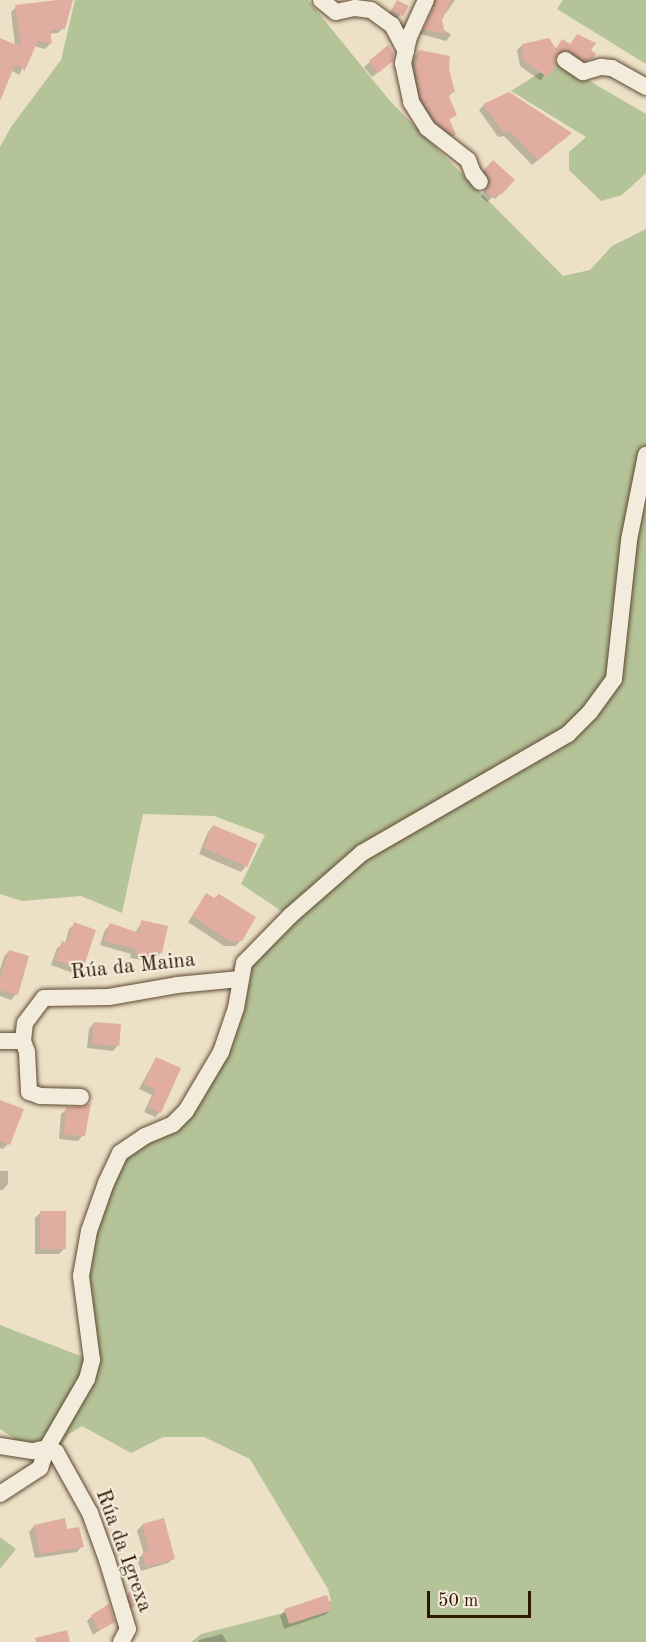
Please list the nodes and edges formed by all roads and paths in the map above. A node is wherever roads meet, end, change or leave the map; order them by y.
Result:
1 (321, 0) edge
2 (426, 0) edge
3 (406, 51) junction
4 (565, 60) dead end
5 (646, 87) edge
6 (480, 182) dead end
7 (646, 455) edge
8 (240, 979) junction
9 (0, 1041) edge
10 (23, 1041) junction
11 (81, 1097) dead end
12 (0, 1446) edge
13 (47, 1448) junction
14 (0, 1494) edge
15 (121, 1642) edge

1 - 3 street
2 - 3 street
3 - 6 street
4 - 5 street
7 - 8 street
8 - 10 street, Rúa da Maina
8 - 13 street
9 - 10 street
10 - 11 street, Rúa da Maina
12 - 13 street
13 - 14 street
13 - 15 street, Rúa da Igrexa

